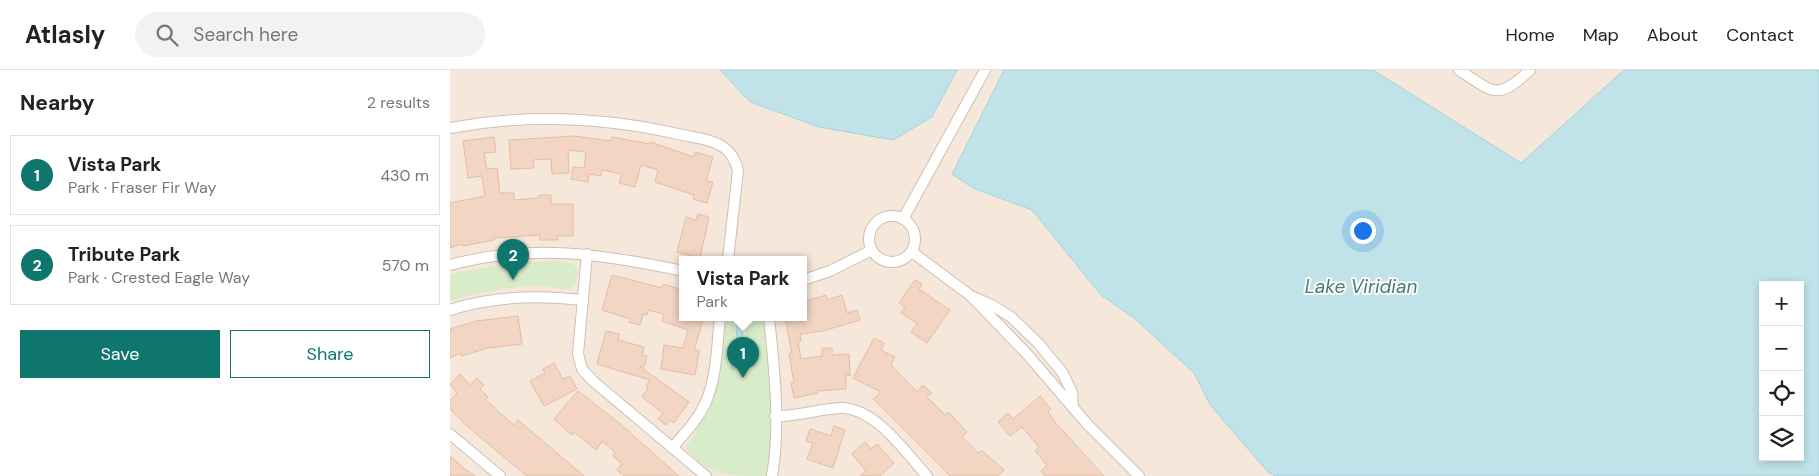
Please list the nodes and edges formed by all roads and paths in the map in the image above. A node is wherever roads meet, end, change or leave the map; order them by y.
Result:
1 (985, 70) edge
2 (1459, 70) edge
3 (1530, 70) edge
4 (450, 128) edge
5 (903, 219) junction
6 (872, 250) junction
7 (912, 252) junction
8 (586, 254) junction
9 (728, 256) edge
10 (450, 265) edge
11 (679, 270) edge
12 (807, 279) edge
13 (971, 296) junction
14 (582, 300) junction
15 (450, 310) edge
16 (719, 321) edge
17 (769, 321) edge
18 (1073, 407) junction
19 (775, 416) junction
20 (450, 434) edge
21 (672, 448) junction
22 (500, 476) edge
23 (706, 476) edge
24 (772, 476) edge
25 (927, 476) edge
26 (1139, 476) edge

1 - 5 street
2 - 3 street
4 - 9 street
5 - 6 street
5 - 7 street
6 - 7 street
6 - 12 street
7 - 13 street
8 - 10 street
8 - 11 street
8 - 14 street
13 - 18 street
13 - 18 street
14 - 15 street
14 - 21 street
16 - 21 street
17 - 19 street
18 - 26 street
19 - 24 street
19 - 25 street
20 - 22 street
21 - 23 street

